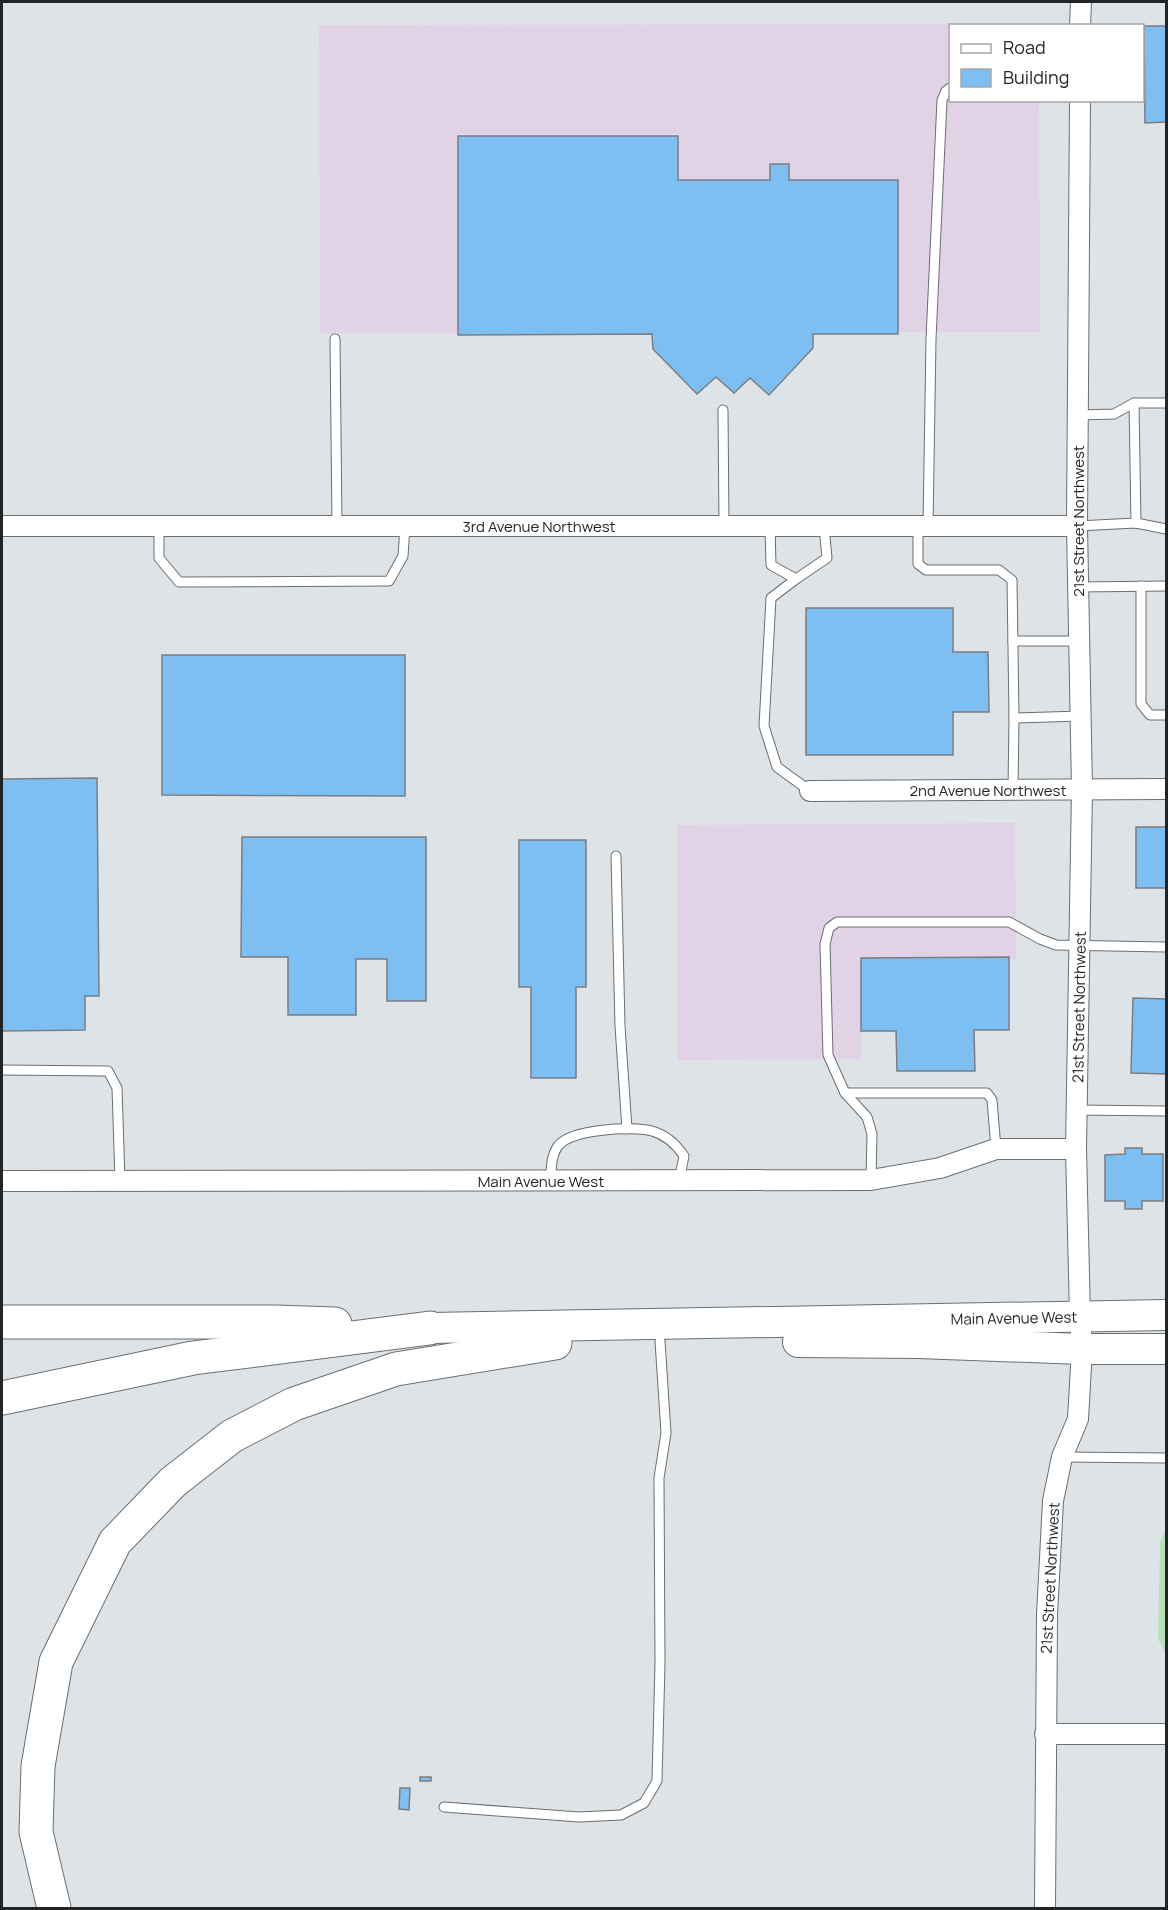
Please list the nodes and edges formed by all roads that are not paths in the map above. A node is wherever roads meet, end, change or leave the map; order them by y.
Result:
1 (1081, 2) edge
2 (1080, 24) edge
3 (949, 89) edge
4 (1080, 102) edge
5 (335, 339) dead end
6 (1134, 403) junction
7 (1167, 403) edge
8 (723, 410) dead end
9 (1078, 415) junction
10 (1136, 523) junction
11 (2, 526) edge
12 (159, 526) junction
13 (337, 526) junction
14 (405, 526) junction
15 (723, 526) junction
16 (770, 526) junction
17 (824, 526) junction
18 (923, 526) junction
19 (1077, 526) junction
20 (1167, 529) edge
21 (796, 579) junction
22 (1141, 586) junction
23 (1167, 586) edge
24 (1078, 587) junction
25 (1013, 641) junction
26 (1080, 641) junction
27 (1167, 715) edge
28 (1081, 716) junction
29 (1014, 718) junction
30 (1082, 789) junction
31 (1167, 789) edge
32 (1013, 790) junction
33 (810, 791) joint
34 (616, 856) dead end
35 (1080, 946) junction
36 (1167, 947) edge
37 (2, 1070) edge
38 (845, 1092) junction
39 (1077, 1110) junction
40 (1167, 1111) edge
41 (627, 1129) junction
42 (996, 1149) junction
43 (1076, 1149) junction
44 (871, 1180) junction
45 (2, 1181) edge
46 (120, 1181) junction
47 (551, 1181) junction
48 (679, 1181) junction
49 (1167, 1315) edge
50 (1080, 1317) junction
51 (2, 1322) edge
52 (430, 1328) junction
53 (660, 1341) junction
54 (555, 1343) junction
55 (1082, 1349) junction
56 (1167, 1349) edge
57 (193, 1358) junction
58 (2, 1398) edge
59 (1062, 1457) junction
60 (1167, 1458) edge
61 (1045, 1734) junction
62 (1167, 1734) edge
63 (444, 1807) dead end
64 (54, 1908) edge
65 (1045, 1908) edge

1 - 2 street
3 - 18 lane
4 - 9 street, 21st Street Northwest
5 - 13 lane
6 - 7 lane
6 - 9 lane
6 - 10 lane
8 - 15 lane
9 - 19 street, 21st Street Northwest
10 - 19 lane
10 - 20 lane
11 - 12 street, 3rd Avenue Northwest
12 - 13 street, 3rd Avenue Northwest
12 - 14 lane
13 - 14 street, 3rd Avenue Northwest
14 - 15 street, 3rd Avenue Northwest
15 - 16 street, 3rd Avenue Northwest
16 - 17 street, 3rd Avenue Northwest
16 - 21 lane
17 - 18 street, 3rd Avenue Northwest
17 - 21 lane
18 - 19 street, 3rd Avenue Northwest
18 - 25 lane
19 - 24 street, 21st Street Northwest
21 - 33 lane
22 - 23 lane
22 - 24 lane
22 - 27 lane
24 - 26 street, 21st Street Northwest
25 - 26 lane
25 - 29 lane
26 - 28 street, 21st Street Northwest
28 - 29 lane
28 - 30 street, 21st Street Northwest
29 - 32 lane
30 - 31 street, 2nd Avenue Northwest
30 - 32 street, 2nd Avenue Northwest
30 - 35 street, 21st Street Northwest
32 - 33 street, 2nd Avenue Northwest
34 - 41 lane
35 - 36 lane
35 - 38 lane
35 - 39 street, 21st Street Northwest
37 - 46 lane
38 - 42 lane
38 - 44 lane
39 - 40 lane
39 - 43 street, 21st Street Northwest
41 - 47 lane
41 - 48 lane
42 - 43 street, Main Avenue West
42 - 44 street, Main Avenue West
43 - 50 street, 21st Street Northwest
44 - 48 street, Main Avenue West
45 - 46 street, Main Avenue West
46 - 47 street, Main Avenue West
47 - 48 street, Main Avenue West
49 - 50 main road, Main Avenue West
50 - 52 main road, Main Avenue West
50 - 55 street, 21st Street Northwest
51 - 52 highway
52 - 57 highway
53 - 54 main road, Main Avenue West
53 - 55 main road, Main Avenue West
53 - 63 lane
54 - 57 highway
54 - 64 highway
55 - 56 main road, Main Avenue West
55 - 59 street, 21st Street Northwest
57 - 58 highway
59 - 60 lane
59 - 61 street, 21st Street Northwest
61 - 62 street
61 - 65 street, 21st Street Northwest

